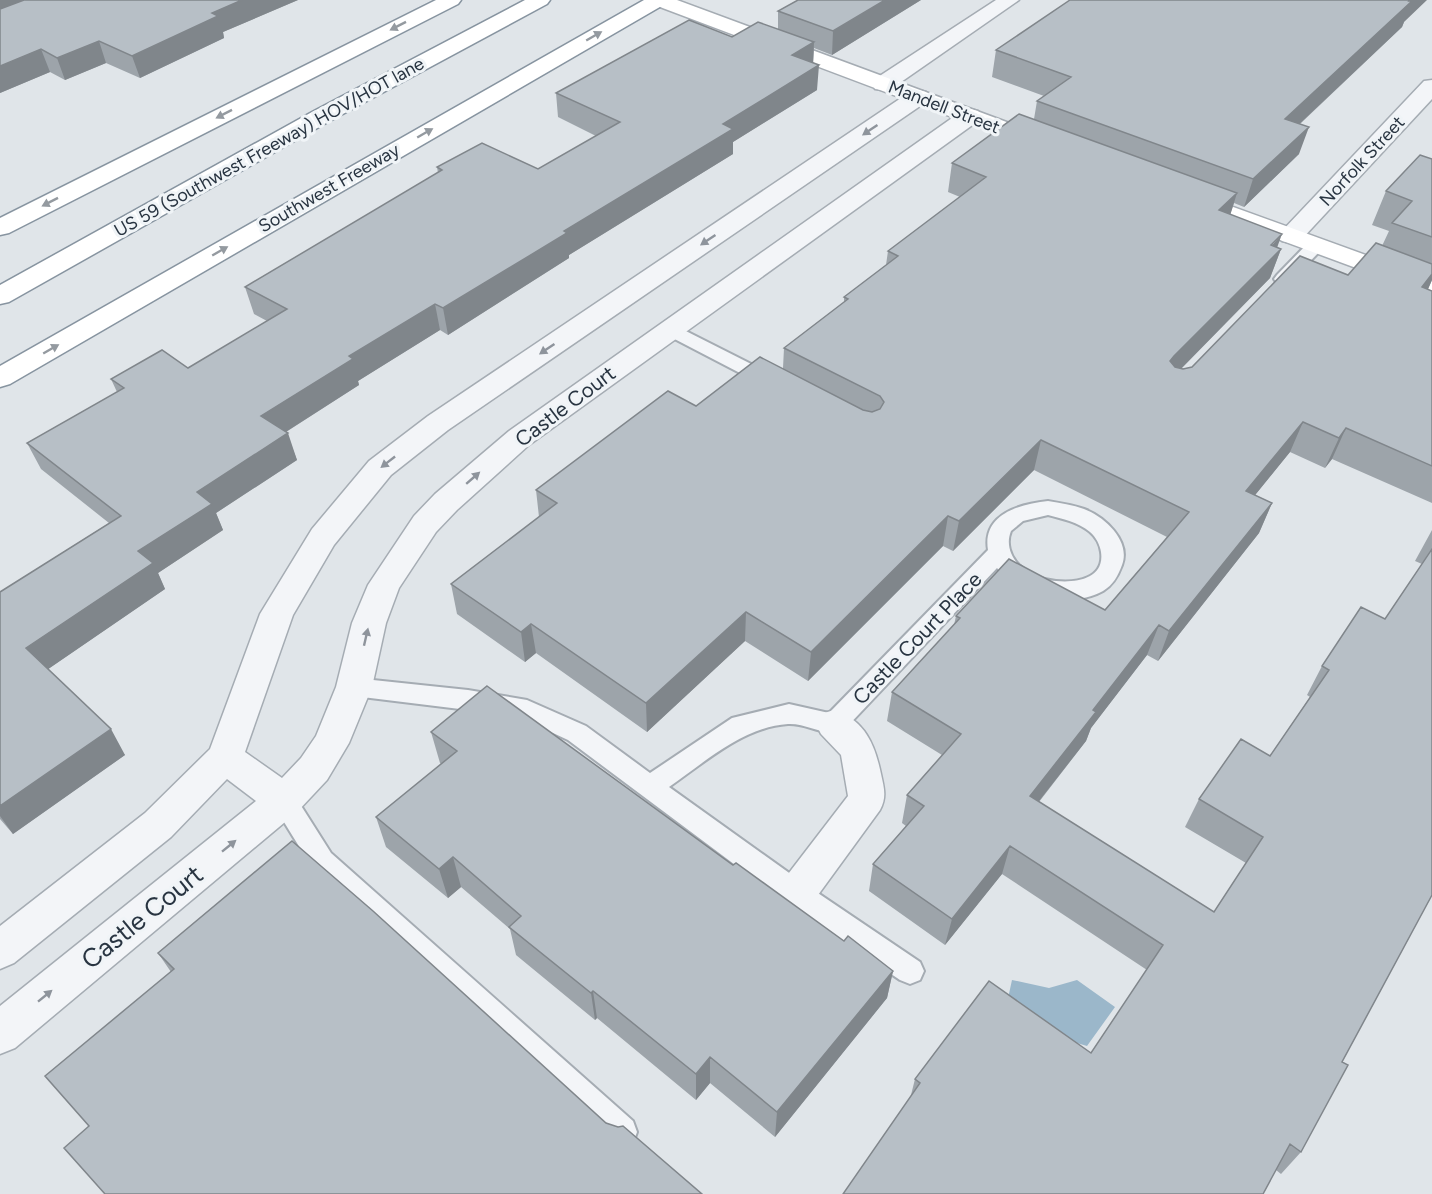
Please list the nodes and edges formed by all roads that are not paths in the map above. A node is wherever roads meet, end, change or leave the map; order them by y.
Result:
1 (451, 0) edge
2 (540, 0) edge
3 (658, 0) edge
4 (1009, 0) edge
5 (884, 84) junction
6 (1432, 86) edge
7 (918, 97) junction
8 (970, 116) junction
9 (1058, 149) edge
10 (1169, 191) edge
11 (0, 228) edge
12 (1291, 236) junction
13 (1316, 246) junction
14 (1432, 288) edge
15 (1268, 294) edge
16 (0, 296) edge
17 (670, 329) junction
18 (0, 378) edge
19 (784, 389) edge
20 (999, 552) junction
21 (354, 687) junction
22 (834, 724) junction
23 (225, 757) junction
24 (650, 786) junction
25 (284, 801) junction
26 (796, 894) junction
27 (0, 950) edge
28 (910, 971) dead end
29 (0, 1033) edge
30 (622, 1132) edge

1 -> 11 main road
2 - 16 main road, US 59 (Southwest Freeway) HOV/HOT lane
3 - 5 main road, Mandell Street
18 -> 3 main road, Southwest Freeway
4 - 5 street
5 - 7 main road, Mandell Street
6 - 12 street, Norfolk Street
7 - 8 main road, Mandell Street
7 -> 23 street
8 - 9 main road, Mandell Street
8 - 17 street, Castle Court
10 - 12 main road
12 - 13 main road
13 - 14 main road
13 - 15 lane
17 - 19 lane
21 -> 17 street, Castle Court
20 - 20 lane, Castle Court Place
20 - 22 lane, Castle Court Place
21 - 24 lane
21 - 25 street, Castle Court
22 - 24 lane
22 - 26 street
23 - 25 street
23 - 27 street
24 - 26 lane
29 -> 25 street, Castle Court
25 - 30 lane
26 - 28 lane

